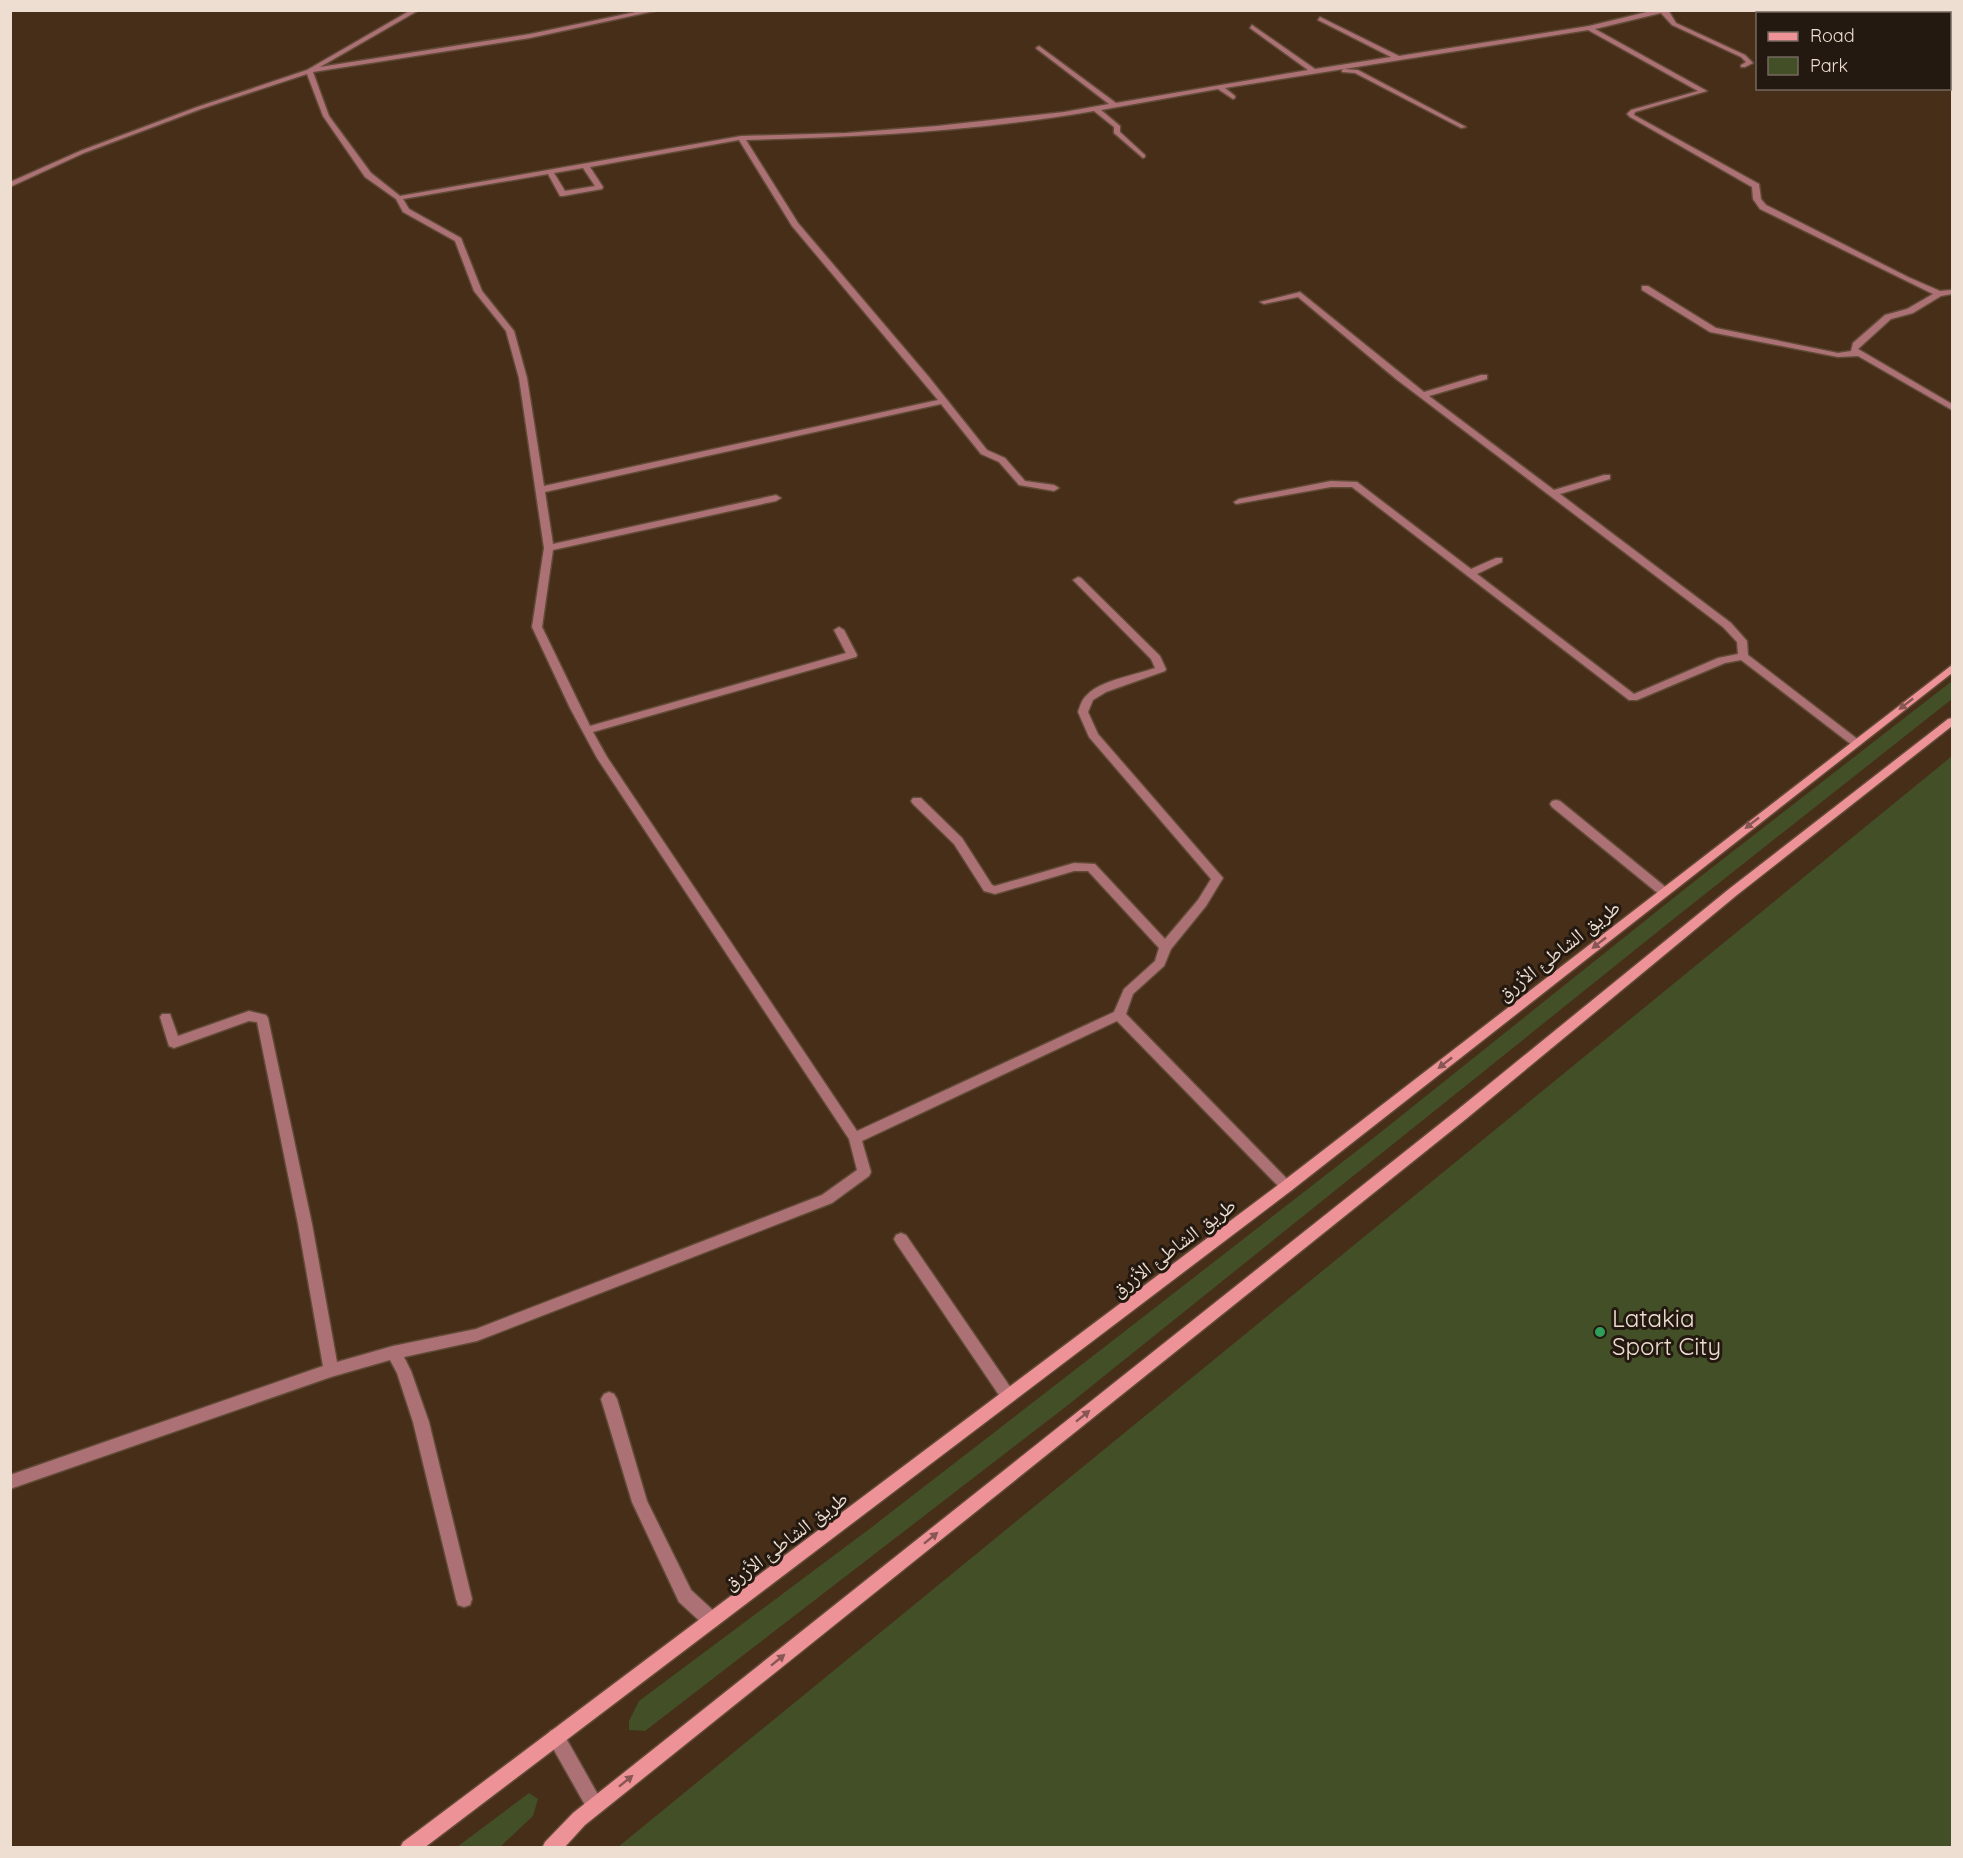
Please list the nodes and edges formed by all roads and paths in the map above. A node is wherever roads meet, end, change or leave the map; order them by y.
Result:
1 (416, 10) edge
2 (656, 10) edge
3 (1664, 11) edge
4 (1320, 19) dead end
5 (1252, 27) dead end
6 (1589, 28) junction
7 (1039, 48) dead end
8 (1398, 58) junction
9 (1743, 66) dead end
10 (1338, 67) junction
11 (309, 71) junction
12 (1314, 71) junction
13 (1243, 83) junction
14 (1219, 87) junction
15 (1252, 90) dead end
16 (1168, 96) junction
17 (1233, 97) dead end
18 (1114, 105) junction
19 (1181, 105) dead end
20 (1096, 108) junction
21 (1463, 127) dead end
22 (741, 138) junction
23 (1143, 156) dead end
24 (585, 165) junction
25 (550, 172) junction
26 (10, 185) edge
27 (399, 198) junction
28 (1645, 288) dead end
29 (1953, 292) edge
30 (1940, 294) junction
31 (1264, 302) dead end
32 (1858, 353) junction
33 (1484, 377) dead end
34 (1423, 395) junction
35 (944, 401) junction
36 (1953, 407) edge
37 (1607, 477) dead end
38 (1054, 488) dead end
39 (540, 490) junction
40 (1554, 493) junction
41 (776, 498) dead end
42 (1239, 502) dead end
43 (549, 548) junction
44 (1499, 560) dead end
45 (1468, 574) junction
46 (1078, 580) dead end
47 (840, 630) dead end
48 (1743, 656) junction
49 (1953, 668) edge
50 (1953, 721) edge
51 (587, 730) junction
52 (1856, 743) junction
53 (918, 801) dead end
54 (1556, 804) dead end
55 (1664, 892) junction
56 (1165, 946) junction
57 (1119, 1015) junction
58 (166, 1017) dead end
59 (855, 1138) junction
60 (1287, 1186) junction
61 (901, 1239) dead end
62 (393, 1353) junction
63 (331, 1371) junction
64 (1008, 1396) junction
65 (609, 1399) dead end
66 (10, 1482) edge
67 (464, 1599) dead end
68 (711, 1620) junction
69 (556, 1737) junction
70 (595, 1806) junction
71 (409, 1848) edge
72 (551, 1848) edge

1 - 11 street
2 - 11 street
3 - 6 street
3 - 9 street
4 - 8 street
5 - 12 street
6 - 8 street
6 - 30 street
7 - 18 street
8 - 10 street
10 - 12 street
10 - 21 street
11 - 26 street
11 - 27 street
12 - 13 street
13 - 14 street
13 - 15 street
14 - 16 street
14 - 17 street
16 - 18 street
16 - 19 street
18 - 20 street
20 - 22 street
20 - 23 street
22 - 24 street
22 - 35 street
24 - 25 street
24 - 25 street
25 - 27 street
27 - 39 street
28 - 32 street
29 - 30 street
30 - 32 street
31 - 34 street
32 - 36 street
33 - 34 street
34 - 40 street
35 - 38 street
35 - 39 street
37 - 40 street
39 - 43 street
40 - 48 street
41 - 43 street
42 - 45 street
43 - 51 street
44 - 45 street
45 - 48 street
46 - 56 street
47 - 51 street
48 - 52 street
49 -> 52 main road, طريق الشاطئ الأزرق
70 -> 50 main road
51 - 59 street
52 -> 55 main road, طريق الشاطئ الأزرق
53 - 56 street
54 - 55 street
55 -> 60 main road, طريق الشاطئ الأزرق
56 - 57 street
57 - 59 street
57 - 60 street
58 - 63 street
59 - 62 street
60 - 64 main road, طريق الشاطئ الأزرق
61 - 64 street
62 - 63 street
62 - 67 street
63 - 66 street
64 - 68 main road, طريق الشاطئ الأزرق
65 - 68 street
68 - 69 main road, طريق الشاطئ الأزرق
69 - 70 street
69 - 71 main road, طريق الشاطئ الأزرق
70 - 72 main road

